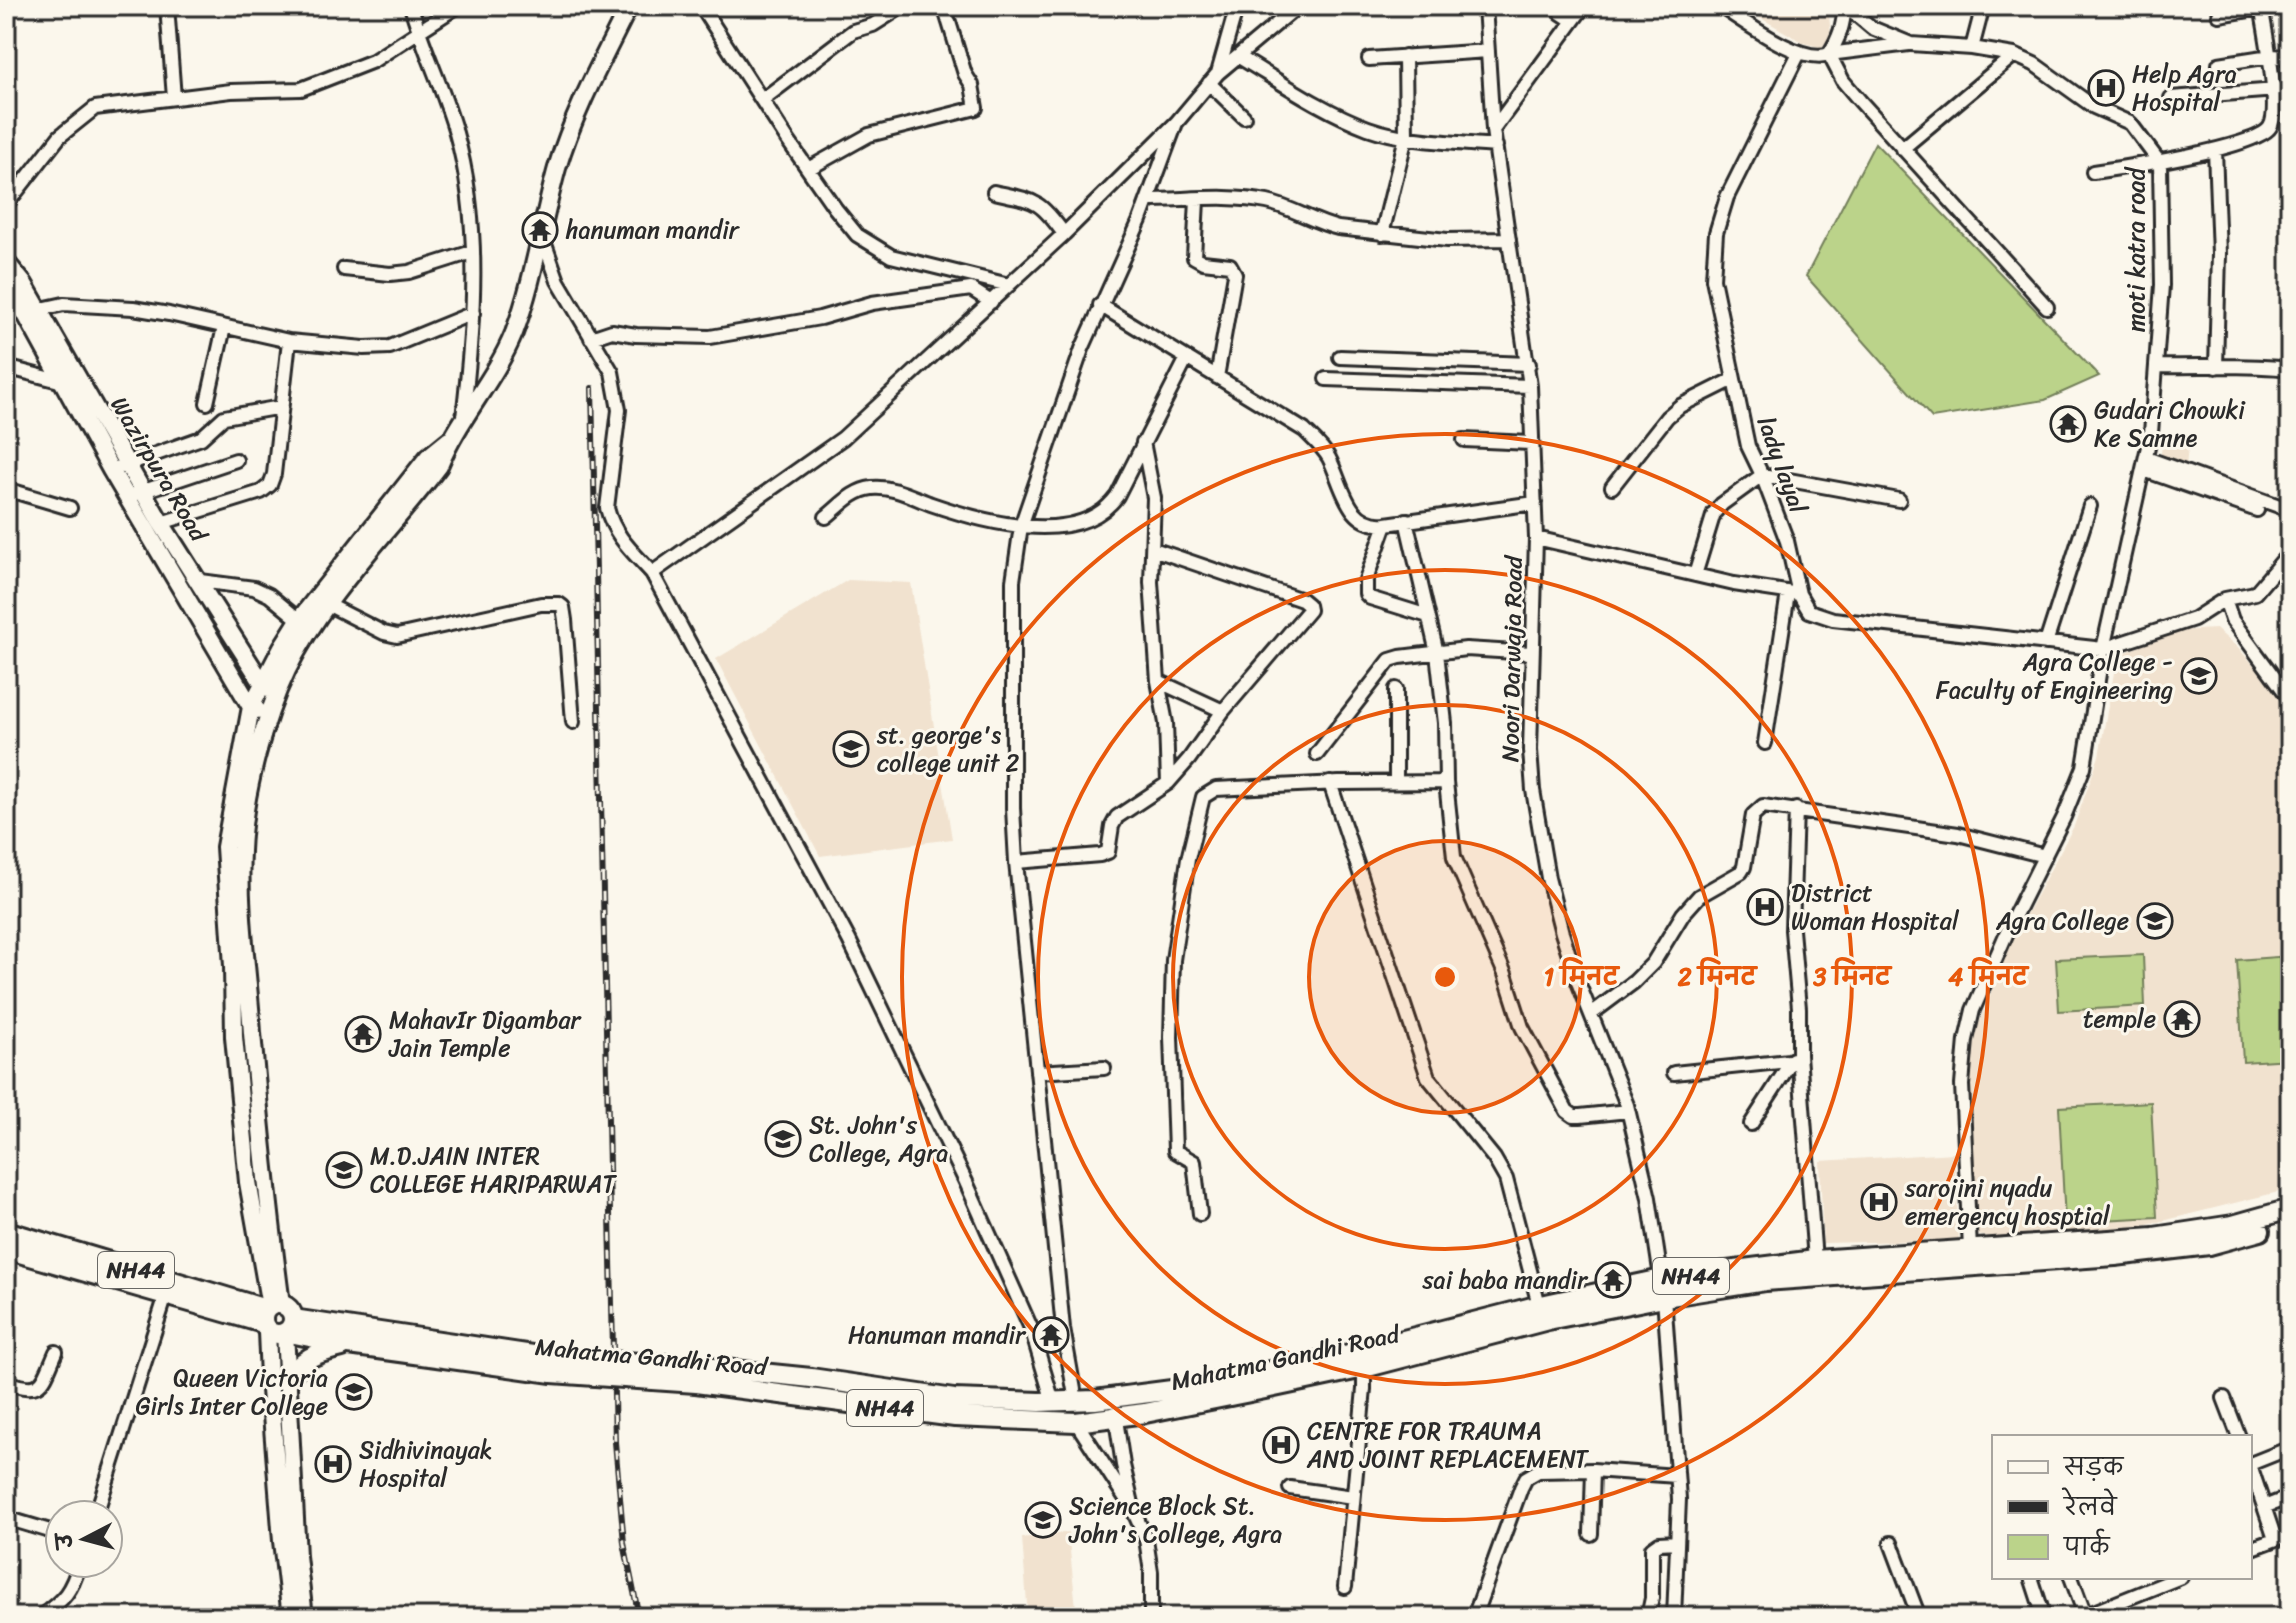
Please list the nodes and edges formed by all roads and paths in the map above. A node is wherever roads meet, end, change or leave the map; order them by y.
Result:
1 (167, 6) edge
2 (411, 6) edge
3 (458, 6) edge
4 (629, 6) edge
5 (701, 6) edge
6 (903, 6) edge
7 (944, 6) edge
8 (1237, 6) edge
9 (1298, 6) edge
10 (1485, 6) edge
11 (1557, 6) edge
12 (1584, 6) edge
13 (1720, 6) edge
14 (1845, 6) edge
15 (1983, 6) edge
16 (2261, 7) edge
17 (2219, 15) dead end
18 (1573, 21) junction
19 (419, 32) junction
20 (1911, 44) junction
21 (1972, 48) junction
22 (1488, 51) junction
23 (1799, 53) junction
24 (1829, 54) junction
25 (2014, 55) junction
26 (1405, 56) junction
27 (2270, 56) junction
28 (1239, 57) junction
29 (2290, 57) edge
30 (1369, 59) dead end
31 (2219, 64) dead end
32 (1214, 78) junction
33 (2290, 89) edge
34 (2272, 90) junction
35 (174, 98) junction
36 (2171, 98) dead end
37 (762, 100) junction
38 (1244, 117) dead end
39 (1176, 123) junction
40 (1493, 130) junction
41 (1406, 137) junction
42 (1496, 146) junction
43 (1902, 149) junction
44 (2215, 150) junction
45 (2160, 163) junction
46 (808, 169) junction
47 (2093, 172) dead end
48 (994, 192) dead end
49 (1147, 200) junction
50 (1197, 200) junction
51 (6, 205) edge
52 (540, 230) junction
53 (1064, 234) junction
54 (1382, 234) junction
55 (1509, 239) junction
56 (472, 252) junction
57 (6, 262) edge
58 (344, 269) dead end
59 (6, 284) edge
60 (1009, 285) junction
61 (991, 302) junction
62 (1100, 305) junction
63 (2047, 307) dead end
64 (31, 311) junction
65 (473, 313) junction
66 (224, 327) junction
67 (591, 338) junction
68 (289, 341) junction
69 (1340, 357) dead end
70 (1186, 360) junction
71 (1529, 364) junction
72 (2157, 366) junction
73 (6, 367) edge
74 (2216, 367) junction
75 (2290, 369) edge
76 (1217, 377) junction
77 (1326, 379) dead end
78 (1732, 380) junction
79 (63, 382) junction
80 (1530, 386) junction
81 (207, 403) dead end
82 (281, 407) junction
83 (463, 421) junction
84 (450, 439) junction
85 (1464, 440) dead end
86 (1143, 442) junction
87 (1531, 443) junction
88 (236, 460) dead end
89 (2145, 464) junction
90 (119, 467) junction
91 (1762, 475) junction
92 (1612, 487) dead end
93 (6, 489) edge
94 (136, 494) junction
95 (1899, 500) dead end
96 (1535, 503) junction
97 (2090, 506) dead end
98 (70, 508) dead end
99 (2257, 510) dead end
100 (2290, 510) edge
101 (826, 517) dead end
102 (1406, 520) junction
103 (161, 523) junction
104 (1386, 524) junction
105 (1021, 526) junction
106 (1536, 538) junction
107 (1153, 549) junction
108 (2290, 552) edge
109 (652, 573) junction
110 (1695, 575) junction
111 (200, 581) junction
112 (1794, 593) junction
113 (2225, 599) junction
114 (327, 604) junction
115 (1428, 616) junction
116 (305, 624) junction
117 (2046, 643) junction
118 (2103, 649) junction
119 (1437, 653) junction
120 (1531, 653) junction
121 (1158, 681) junction
122 (263, 684) junction
123 (1396, 689) dead end
124 (277, 695) junction
125 (2290, 699) edge
126 (251, 707) junction
127 (1223, 711) junction
128 (268, 718) junction
129 (573, 722) dead end
130 (1765, 743) dead end
131 (1317, 754) dead end
132 (1396, 782) junction
133 (1446, 782) junction
134 (1168, 783) junction
135 (1330, 783) junction
136 (1796, 809) junction
137 (2045, 856) junction
138 (1016, 862) junction
139 (1591, 1014) junction
140 (1794, 1058) junction
141 (1104, 1068) dead end
142 (1037, 1072) junction
143 (1674, 1073) dead end
144 (1628, 1111) junction
145 (1751, 1124) dead end
146 (2290, 1209) edge
147 (1200, 1214) dead end
148 (2290, 1222) edge
149 (6, 1231) edge
150 (6, 1249) edge
151 (1970, 1249) junction
152 (1815, 1260) junction
153 (1663, 1288) junction
154 (166, 1295) junction
155 (1539, 1305) junction
156 (275, 1318) junction
157 (349, 1345) junction
158 (1067, 1350) junction
159 (56, 1352) dead end
160 (1041, 1359) junction
161 (553, 1366) junction
162 (1364, 1368) junction
163 (695, 1374) junction
164 (6, 1382) edge
165 (287, 1383) junction
166 (1113, 1397) junction
167 (2224, 1398) dead end
168 (1076, 1401) junction
169 (1053, 1402) junction
170 (1116, 1417) junction
171 (1076, 1422) junction
172 (2238, 1435) edge
173 (2290, 1448) edge
174 (2252, 1463) edge
175 (1593, 1470) junction
176 (2252, 1470) edge
177 (1677, 1476) junction
178 (1290, 1488) dead end
179 (1353, 1497) junction
180 (2290, 1497) edge
181 (101, 1499) edge
182 (2264, 1507) junction
183 (1134, 1512) junction
184 (6, 1518) edge
185 (44, 1529) edge
186 (1591, 1534) dead end
187 (2290, 1534) edge
188 (2275, 1539) junction
189 (289, 1540) junction
190 (1677, 1542) junction
191 (1891, 1543) dead end
192 (2252, 1548) edge
193 (74, 1579) edge
194 (2032, 1579) edge
195 (2072, 1579) edge
196 (2176, 1579) edge
197 (1345, 1587) dead end
198 (2083, 1616) edge
199 (40, 1617) edge
200 (291, 1617) edge
201 (304, 1617) edge
202 (1151, 1617) edge
203 (1474, 1617) edge
204 (1648, 1617) edge
205 (1674, 1617) edge
206 (1919, 1617) edge
207 (2044, 1617) edge

1 - 35 street
2 - 19 street
3 - 19 street
4 - 52 main road
5 - 37 street
6 - 37 street
7 - 46 street
8 - 32 street
9 - 28 street
10 - 22 street, Noori Darwaja Road
11 - 18 street
12 - 18 street
13 - 23 street
14 - 20 street, moti katra road
14 - 24 street
15 - 21 street
16 - 17 street
16 - 27 street
18 - 40 street
19 - 35 street
19 - 56 street
20 - 21 street, moti katra road
20 - 24 street
21 - 25 street, moti katra road
22 - 26 street
22 - 40 street, Noori Darwaja Road
23 - 24 street
23 - 78 street, lady layal
24 - 43 street
25 - 43 street
25 - 45 street, moti katra road
26 - 30 street
26 - 41 street
27 - 29 street
27 - 31 street
27 - 34 street
28 - 32 street
28 - 41 street
32 - 38 street
32 - 39 street
33 - 34 street
34 - 36 street
34 - 44 street
35 - 51 street
37 - 46 street
39 - 49 street
39 - 53 street
40 - 42 street, Noori Darwaja Road
41 - 42 street
41 - 54 street
42 - 55 street, Noori Darwaja Road
43 - 63 street
44 - 45 street
44 - 74 street
45 - 47 street
45 - 72 street, moti katra road
46 - 60 street
48 - 53 street
49 - 50 street
49 - 62 street
50 - 54 street
50 - 76 street
52 - 67 street
52 - 83 main road
53 - 60 street
54 - 55 street
55 - 71 street, Noori Darwaja Road
56 - 58 street
56 - 65 street
57 - 64 main road, Wazirpura Road
59 - 64 main road, Wazirpura Road
60 - 61 street
61 - 67 street
61 - 109 street
62 - 70 street
62 - 105 street
64 - 66 street
64 - 79 main road, Wazirpura Road
64 - 90 main road, Wazirpura Road
65 - 68 street
65 - 83 street
66 - 68 street
66 - 81 street
67 - 109 street
68 - 82 street
69 - 71 street
70 - 76 street
70 - 86 street
71 - 80 street, Noori Darwaja Road
72 - 74 street
72 - 89 street, moti katra road
73 - 79 street
74 - 75 street
76 - 104 street
77 - 80 street
78 - 91 street, lady layal
78 - 92 street
79 - 90 main road, Wazirpura Road
80 - 87 street, Noori Darwaja Road
82 - 90 street
82 - 103 street
83 - 84 main road
84 - 114 main road
84 - 116 main road
85 - 87 street
86 - 105 street
86 - 107 street
87 - 96 street, Noori Darwaja Road
88 - 94 street
89 - 99 street
89 - 100 street
89 - 118 street, moti katra road
90 - 94 main road, Wazirpura Road
91 - 95 street
91 - 110 street
91 - 112 street, lady layal
93 - 98 street
94 - 103 main road, Wazirpura Road
94 - 126 main road, Wazirpura Road
96 - 102 street
96 - 106 street, Noori Darwaja Road
97 - 117 street
101 - 105 street
102 - 104 street
102 - 115 street
103 - 111 main road, Wazirpura Road
104 - 115 street
105 - 138 street
106 - 110 street
106 - 120 street, Noori Darwaja Road
107 - 121 street
107 - 127 street
108 - 113 street
109 - 160 street
110 - 112 street
111 - 116 street
111 - 122 main road, Wazirpura Road
112 - 117 street
112 - 130 street
113 - 118 street
113 - 125 street
114 - 116 main road
114 - 129 street
115 - 119 street
116 - 122 main road
116 - 124 main road
117 - 118 street
118 - 137 street, moti katra road
119 - 120 street
119 - 131 street
119 - 133 street
120 - 139 street, Noori Darwaja Road
121 - 127 street
121 - 134 street
122 - 124 main road, Wazirpura Road
122 - 126 main road
123 - 132 street
124 - 128 main road
126 - 128 main road, Wazirpura Road
126 - 156 main road
127 - 134 street
128 - 156 main road
132 - 133 street
132 - 135 street
133 - 144 street
134 - 138 street
135 - 147 street
135 - 155 street
136 - 137 street
136 - 139 street
136 - 140 street
137 - 151 street, moti katra road
138 - 142 street
139 - 144 street, Noori Darwaja Road
140 - 143 street
140 - 145 street
140 - 152 street
141 - 142 street
142 - 158 street
144 - 153 street, Noori Darwaja Road
146 - 151 highway, Mahatma Gandhi Road / NH44
148 - 153 highway, Mahatma Gandhi Road / NH44
149 - 156 highway, Mahatma Gandhi Road / NH44
150 - 154 highway, Mahatma Gandhi Road / NH44
151 - 152 highway, Mahatma Gandhi Road / NH44
152 - 153 highway, Mahatma Gandhi Road / NH44
153 - 155 highway, Mahatma Gandhi Road / NH44
153 - 162 highway, Mahatma Gandhi Road / NH44
153 - 177 street, Noori Darwaja Road
154 - 156 highway, Mahatma Gandhi Road / NH44
154 - 181 street
155 - 166 highway, Mahatma Gandhi Road / NH44
156 - 157 highway, Mahatma Gandhi Road / NH44
156 - 161 highway, Mahatma Gandhi Road / NH44
156 - 165 main road
156 - 189 main road
157 - 161 highway, Mahatma Gandhi Road / NH44
157 - 165 highway
158 - 160 street
158 - 168 street
159 - 164 street
160 - 169 street
161 - 163 highway, Mahatma Gandhi Road / NH44, bridge
162 - 170 highway, Mahatma Gandhi Road / NH44
162 - 179 street
163 - 169 highway, Mahatma Gandhi Road / NH44
163 - 171 highway, Mahatma Gandhi Road / NH44
165 - 189 main road
166 - 168 highway, Mahatma Gandhi Road / NH44
166 - 170 street
167 - 172 street
168 - 169 highway, Mahatma Gandhi Road / NH44
170 - 171 highway, Mahatma Gandhi Road / NH44
170 - 183 street
171 - 183 street
173 - 174 street
175 - 177 street
175 - 186 street
175 - 203 street
176 - 182 street
177 - 190 street, Noori Darwaja Road
178 - 179 street
179 - 197 street
180 - 182 street
182 - 188 street
183 - 202 street
184 - 185 street
187 - 188 street
188 - 192 street
189 - 200 main road
189 - 201 main road
190 - 204 street
190 - 205 street, Noori Darwaja Road
191 - 206 street
193 - 199 street
194 - 207 street
195 - 198 street
196 - 198 street

